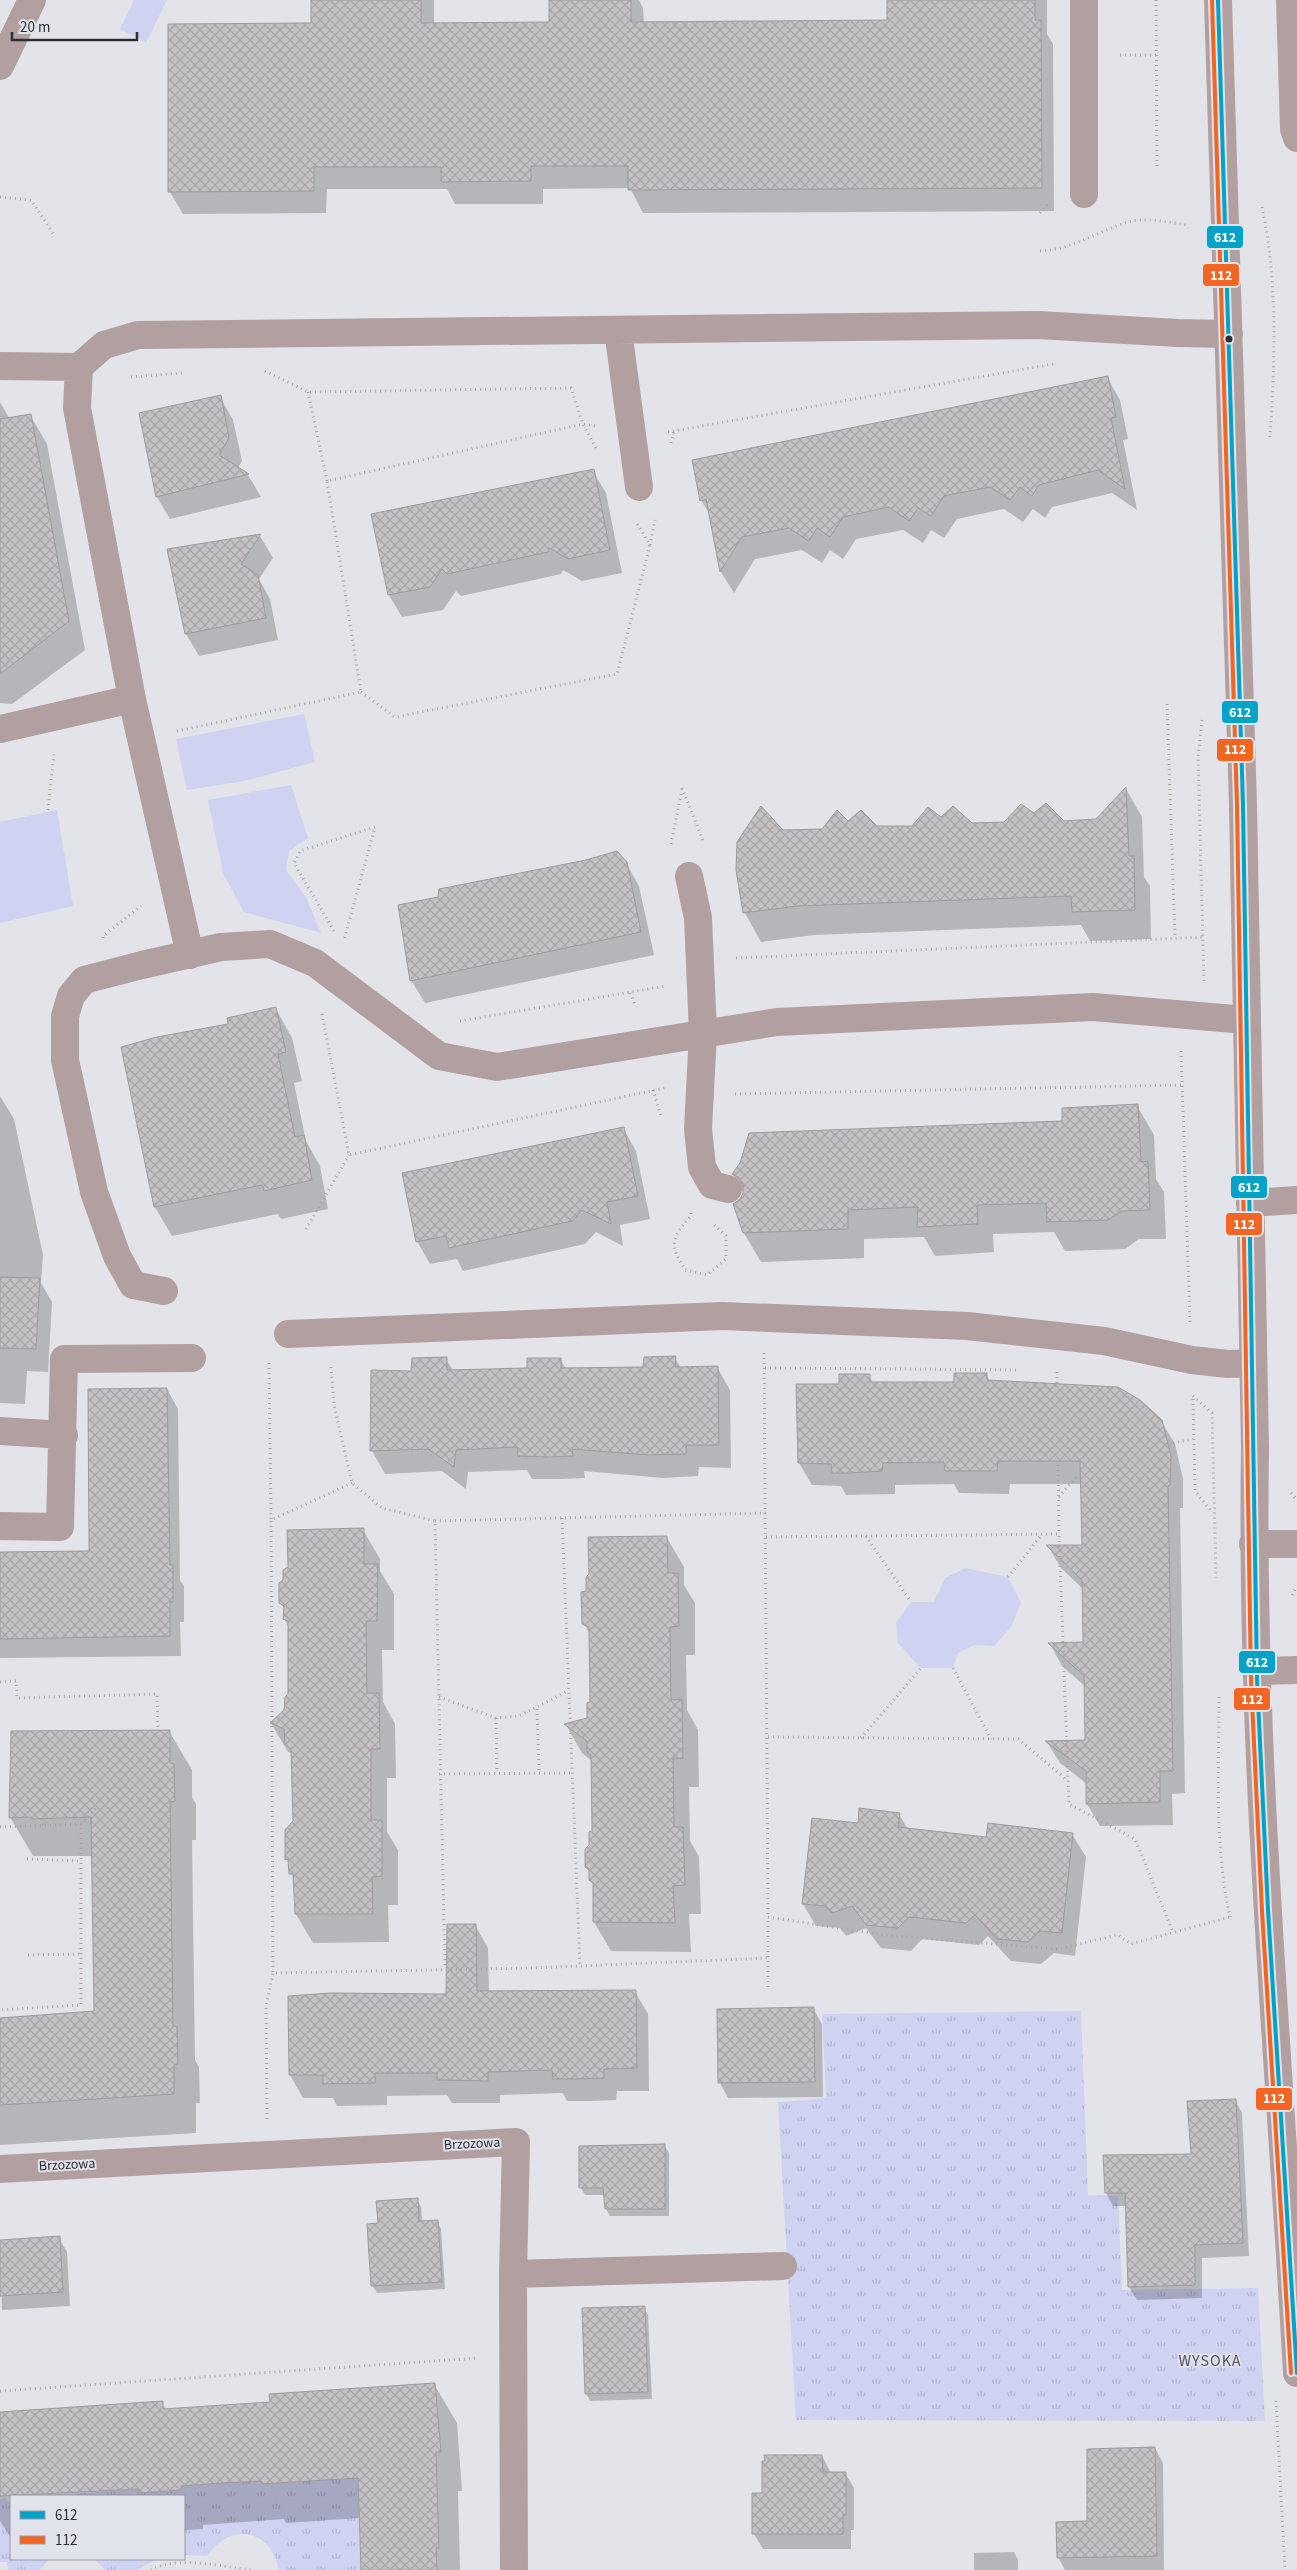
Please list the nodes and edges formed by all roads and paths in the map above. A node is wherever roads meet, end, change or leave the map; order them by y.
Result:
1 (32, 0) edge
2 (1084, 0) edge
3 (1156, 0) edge
4 (1218, 0) edge
5 (1290, 0) edge
6 (1110, 55) dead end
7 (1156, 56) junction
8 (0, 66) edge
9 (1297, 138) edge
10 (1157, 170) dead end
11 (1084, 194) dead end
12 (0, 197) edge
13 (1157, 220) dead end
14 (54, 235) dead end
15 (1040, 252) dead end
16 (618, 330) junction
17 (1229, 334) junction
18 (1063, 362) dead end
19 (0, 366) edge
20 (258, 368) dead end
21 (190, 372) dead end
22 (78, 377) junction
23 (308, 392) junction
24 (583, 424) junction
25 (632, 431) junction
26 (327, 481) junction
27 (639, 487) dead end
28 (638, 525) dead end
29 (652, 531) dead end
30 (650, 545) junction
31 (361, 692) junction
32 (132, 699) junction
33 (1168, 704) dead end
34 (0, 729) edge
35 (141, 739) junction
36 (54, 752) dead end
37 (48, 810) dead end
38 (703, 842) dead end
39 (670, 850) dead end
40 (689, 876) dead end
41 (178, 897) junction
42 (1204, 936) dead end
43 (1175, 938) junction
44 (342, 945) joint
45 (190, 955) junction
46 (731, 958) dead end
47 (111, 973) junction
48 (667, 986) dead end
49 (322, 1012) dead end
50 (1246, 1020) junction
51 (450, 1023) dead end
52 (703, 1033) junction
53 (1182, 1084) dead end
54 (667, 1087) dead end
55 (733, 1094) dead end
56 (349, 1155) junction
57 (728, 1189) dead end
58 (1297, 1200) edge
59 (1250, 1203) junction
60 (306, 1229) dead end
61 (164, 1291) dead end
62 (765, 1317) junction
63 (288, 1334) dead end
64 (269, 1357) dead end
65 (192, 1358) dead end
66 (1252, 1363) junction
67 (331, 1366) dead end
68 (765, 1368) junction
69 (1018, 1370) dead end
70 (1047, 1370) dead end
71 (1057, 1384) dead end
72 (1193, 1398) dead end
73 (0, 1431) edge
74 (64, 1435) junction
75 (1193, 1439) junction
76 (1168, 1444) dead end
77 (1058, 1465) dead end
78 (1076, 1477) dead end
79 (352, 1483) junction
80 (1059, 1497) junction
81 (1213, 1513) dead end
82 (766, 1514) junction
83 (562, 1518) junction
84 (271, 1520) junction
85 (435, 1521) junction
86 (0, 1526) edge
87 (1042, 1534) junction
88 (1059, 1534) junction
89 (866, 1536) junction
90 (766, 1537) junction
91 (1253, 1544) junction
92 (1297, 1544) edge
93 (1008, 1576) dead end
94 (911, 1602) dead end
95 (921, 1668) dead end
96 (953, 1668) dead end
97 (1297, 1670) edge
98 (1256, 1671) junction
99 (0, 1682) edge
100 (568, 1691) junction
101 (439, 1697) junction
102 (537, 1709) junction
103 (496, 1718) junction
104 (158, 1730) dead end
105 (768, 1737) junction
106 (861, 1738) junction
107 (991, 1739) junction
108 (539, 1772) junction
109 (497, 1773) junction
110 (572, 1773) junction
111 (439, 1774) junction
112 (1068, 1781) junction
113 (98, 1806) dead end
114 (42, 1819) dead end
115 (81, 1824) junction
116 (42, 1825) junction
117 (0, 1827) edge
118 (27, 1859) dead end
119 (81, 1861) junction
120 (768, 1917) junction
121 (1230, 1917) dead end
122 (1173, 1932) junction
123 (81, 1954) junction
124 (28, 1955) dead end
125 (768, 1958) junction
126 (580, 1966) junction
127 (445, 1969) junction
128 (273, 1973) junction
129 (768, 1987) dead end
130 (0, 2010) edge
131 (267, 2121) dead end
132 (0, 2168) edge
133 (783, 2266) dead end
134 (513, 2274) junction
135 (513, 2355) junction
136 (1297, 2373) edge
137 (0, 2391) edge
138 (151, 2570) edge
139 (252, 2570) edge
140 (514, 2570) edge

1 - 8 street
2 - 11 street
3 - 7 path
4 - 17 street
5 - 9 street
6 - 7 path
7 - 10 path
12 - 14 path
13 - 15 path
16 - 17 street
16 - 22 street
16 - 25 street
17 - 50 street
18 - 25 path
19 - 22 street
20 - 23 path
21 - 22 path
22 - 32 street
23 - 24 path
23 - 26 path
24 - 25 path
24 - 26 path
25 - 27 street
26 - 31 path
28 - 30 path
29 - 30 path
30 - 31 path
31 - 35 path
32 - 34 street
32 - 35 street
33 - 43 path
35 - 41 street
36 - 37 path
38 - 39 path
40 - 52 street
41 - 45 street
41 - 47 path
42 - 43 path
43 - 46 path
44 - 44 path
45 - 47 street
45 - 52 street
47 - 61 street
48 - 51 path
49 - 56 path
50 - 52 street
50 - 59 street
52 - 57 street
53 - 55 path
54 - 56 path
56 - 60 path
58 - 59 street
59 - 66 street
62 - 63 street
62 - 66 street
62 - 68 path
64 - 84 path
65 - 74 street
66 - 91 street
67 - 79 path
68 - 69 path
68 - 82 path
70 - 71 path
72 - 75 path
73 - 74 street
74 - 86 street
75 - 76 path
75 - 81 path
77 - 80 path
78 - 80 path
79 - 84 path
79 - 85 path
80 - 88 path
82 - 83 path
82 - 90 path
83 - 85 path
83 - 100 path
84 - 128 path
85 - 101 path
87 - 88 path
87 - 89 path
87 - 93 path
88 - 112 path
89 - 90 path
89 - 94 path
90 - 105 path
91 - 92 street
91 - 98 street
95 - 106 path
96 - 107 path
97 - 98 street
98 - 136 street
99 - 104 path
100 - 102 path
100 - 110 path
101 - 103 path
101 - 111 path
102 - 103 path
102 - 108 path
103 - 109 path
105 - 106 path
105 - 120 path
106 - 107 path
107 - 112 path
108 - 109 path
108 - 110 path
109 - 111 path
110 - 126 path
111 - 127 path
112 - 122 path
113 - 115 path
114 - 116 path
115 - 116 path
115 - 119 path
116 - 117 path
118 - 119 path
119 - 123 path
120 - 122 path
120 - 125 path
121 - 122 path
123 - 124 path
123 - 130 path
125 - 126 path
125 - 129 path
126 - 127 path
127 - 128 path
128 - 131 path
132 - 134 street, Brzozowa
133 - 134 street
134 - 135 street, Brzozowa
135 - 137 path
135 - 140 street, Brzozowa
138 - 139 path

